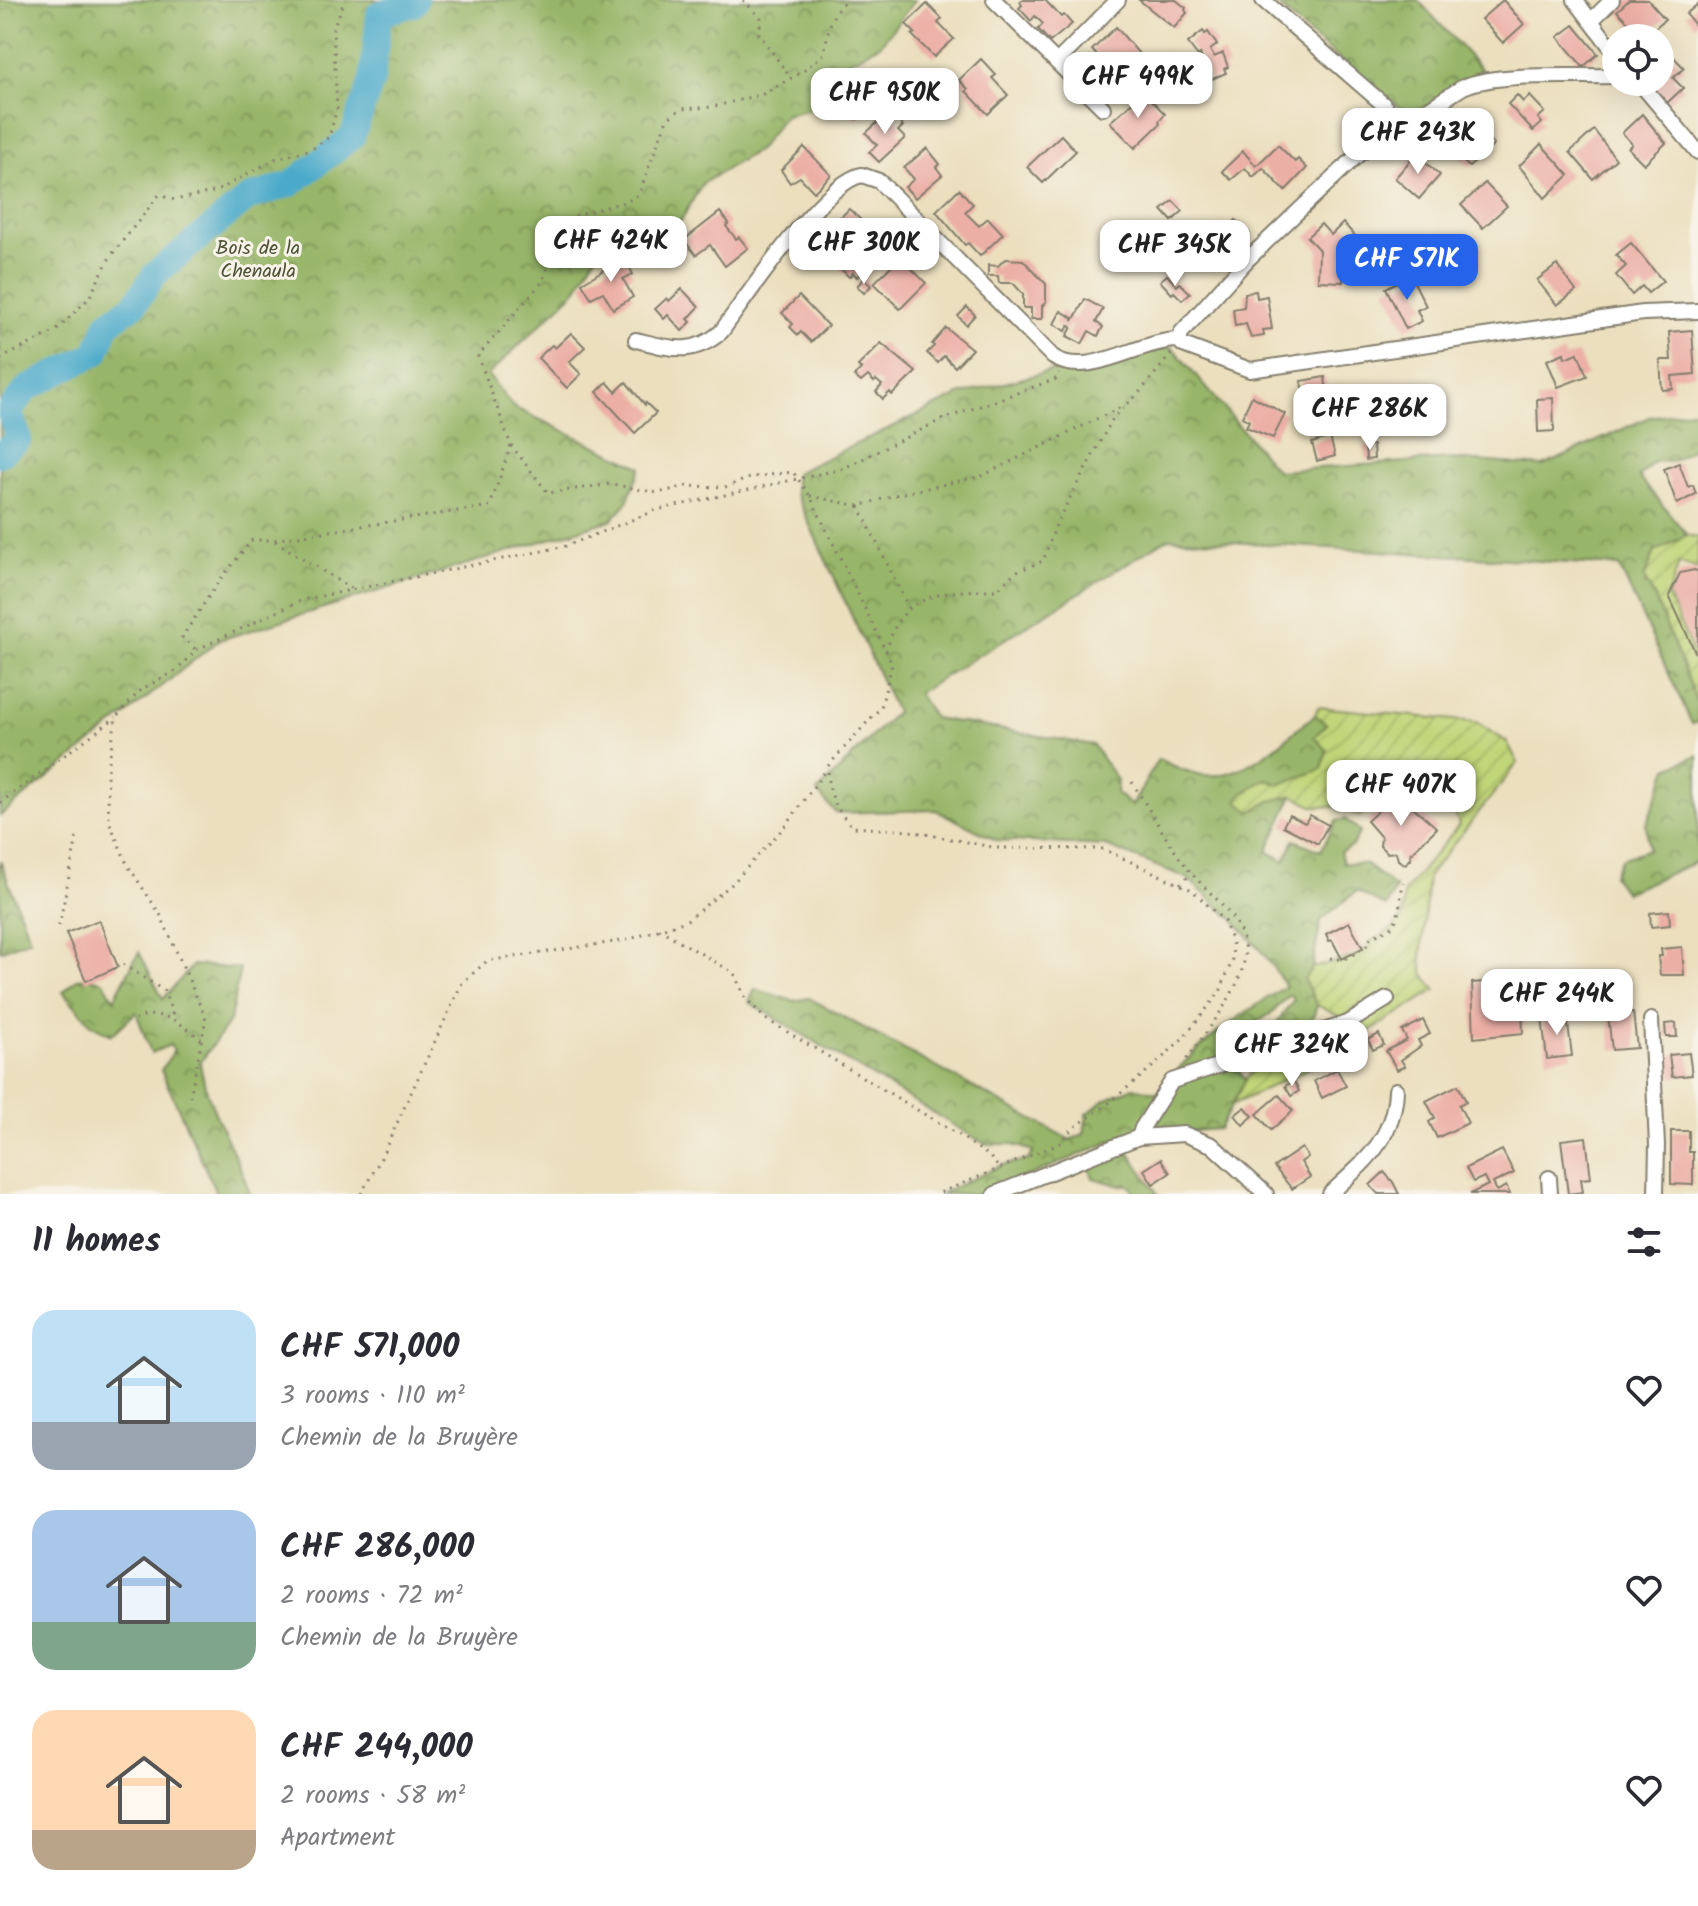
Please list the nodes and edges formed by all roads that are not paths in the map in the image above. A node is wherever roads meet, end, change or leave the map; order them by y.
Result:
1 (994, 0) edge
2 (1118, 0) edge
3 (1263, 0) edge
4 (1575, 0) edge
5 (1612, 0) edge
6 (1591, 21) junction
7 (1602, 36) edge
8 (1057, 62) junction
9 (1602, 76) edge
10 (1651, 96) edge
11 (1103, 108) dead end
12 (1399, 128) junction
13 (1698, 152) edge
14 (1698, 311) edge
15 (636, 340) dead end
16 (1179, 340) junction
17 (1387, 999) dead end
18 (1651, 1020) dead end
19 (1396, 1090) dead end
20 (1139, 1137) junction
21 (1549, 1178) dead end
22 (995, 1194) edge
23 (1266, 1194) edge
24 (1330, 1194) edge
25 (1550, 1194) edge
26 (1656, 1194) edge

1 - 8 street
2 - 8 street
3 - 12 street
4 - 6 street
5 - 6 street
6 - 7 street
8 - 11 street
9 - 12 street
10 - 13 street
12 - 16 street
14 - 16 street
15 - 16 street
17 - 20 street
18 - 26 street
19 - 24 street
20 - 22 street
20 - 23 street
21 - 25 street

